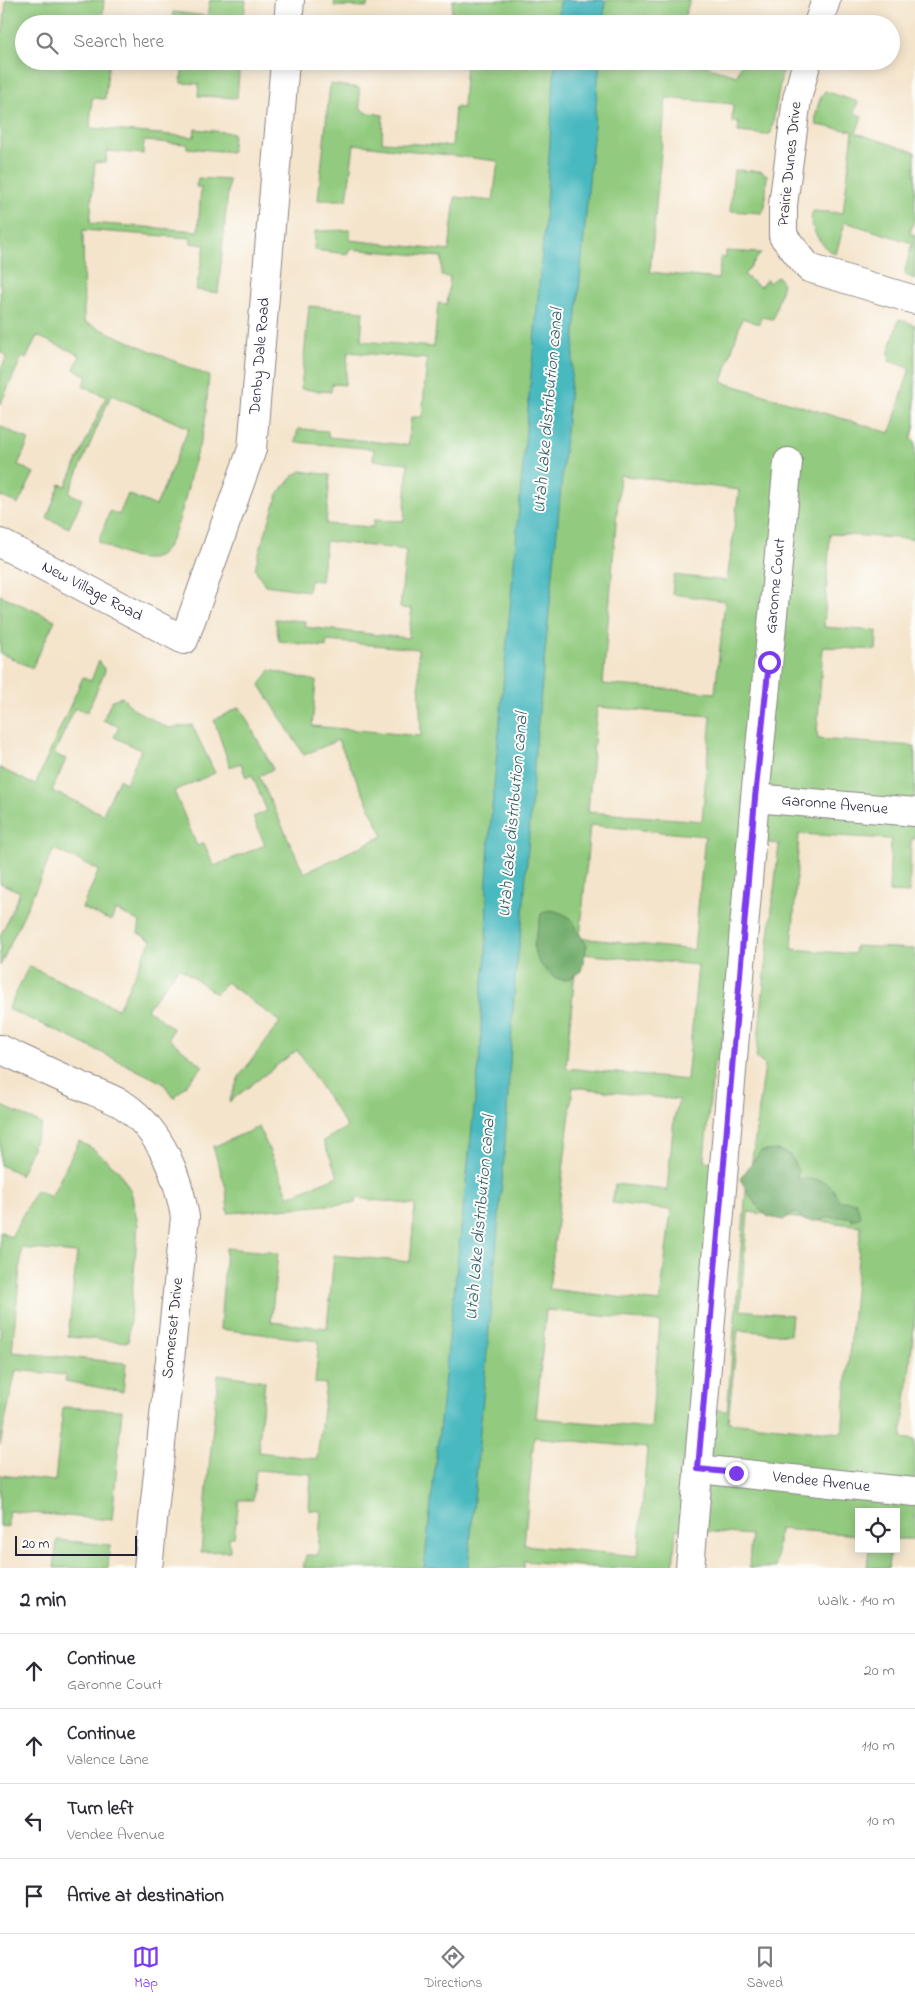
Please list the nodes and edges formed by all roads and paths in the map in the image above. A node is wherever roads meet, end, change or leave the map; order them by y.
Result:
1 (290, 0) edge
2 (826, 0) edge
3 (289, 15) edge
4 (821, 15) edge
5 (284, 70) edge
6 (805, 70) edge
7 (915, 300) edge
8 (788, 462) dead end
9 (0, 543) edge
10 (184, 640) joint
11 (755, 798) junction
12 (915, 812) edge
13 (0, 1049) edge
14 (698, 1469) junction
15 (915, 1492) edge
16 (148, 1568) edge
17 (690, 1568) edge

1 - 3 street
2 - 4 street
5 - 10 street, Denby Dale Road
6 - 7 street, Prairie Dunes Drive
8 - 11 street, Garonne Court
9 - 10 street, New Village Road
11 - 12 street, Garonne Avenue
11 - 14 street, Garonne Court
13 - 16 street, Somerset Drive
14 - 15 street, Vendee Avenue
14 - 17 street, Garonne Court

